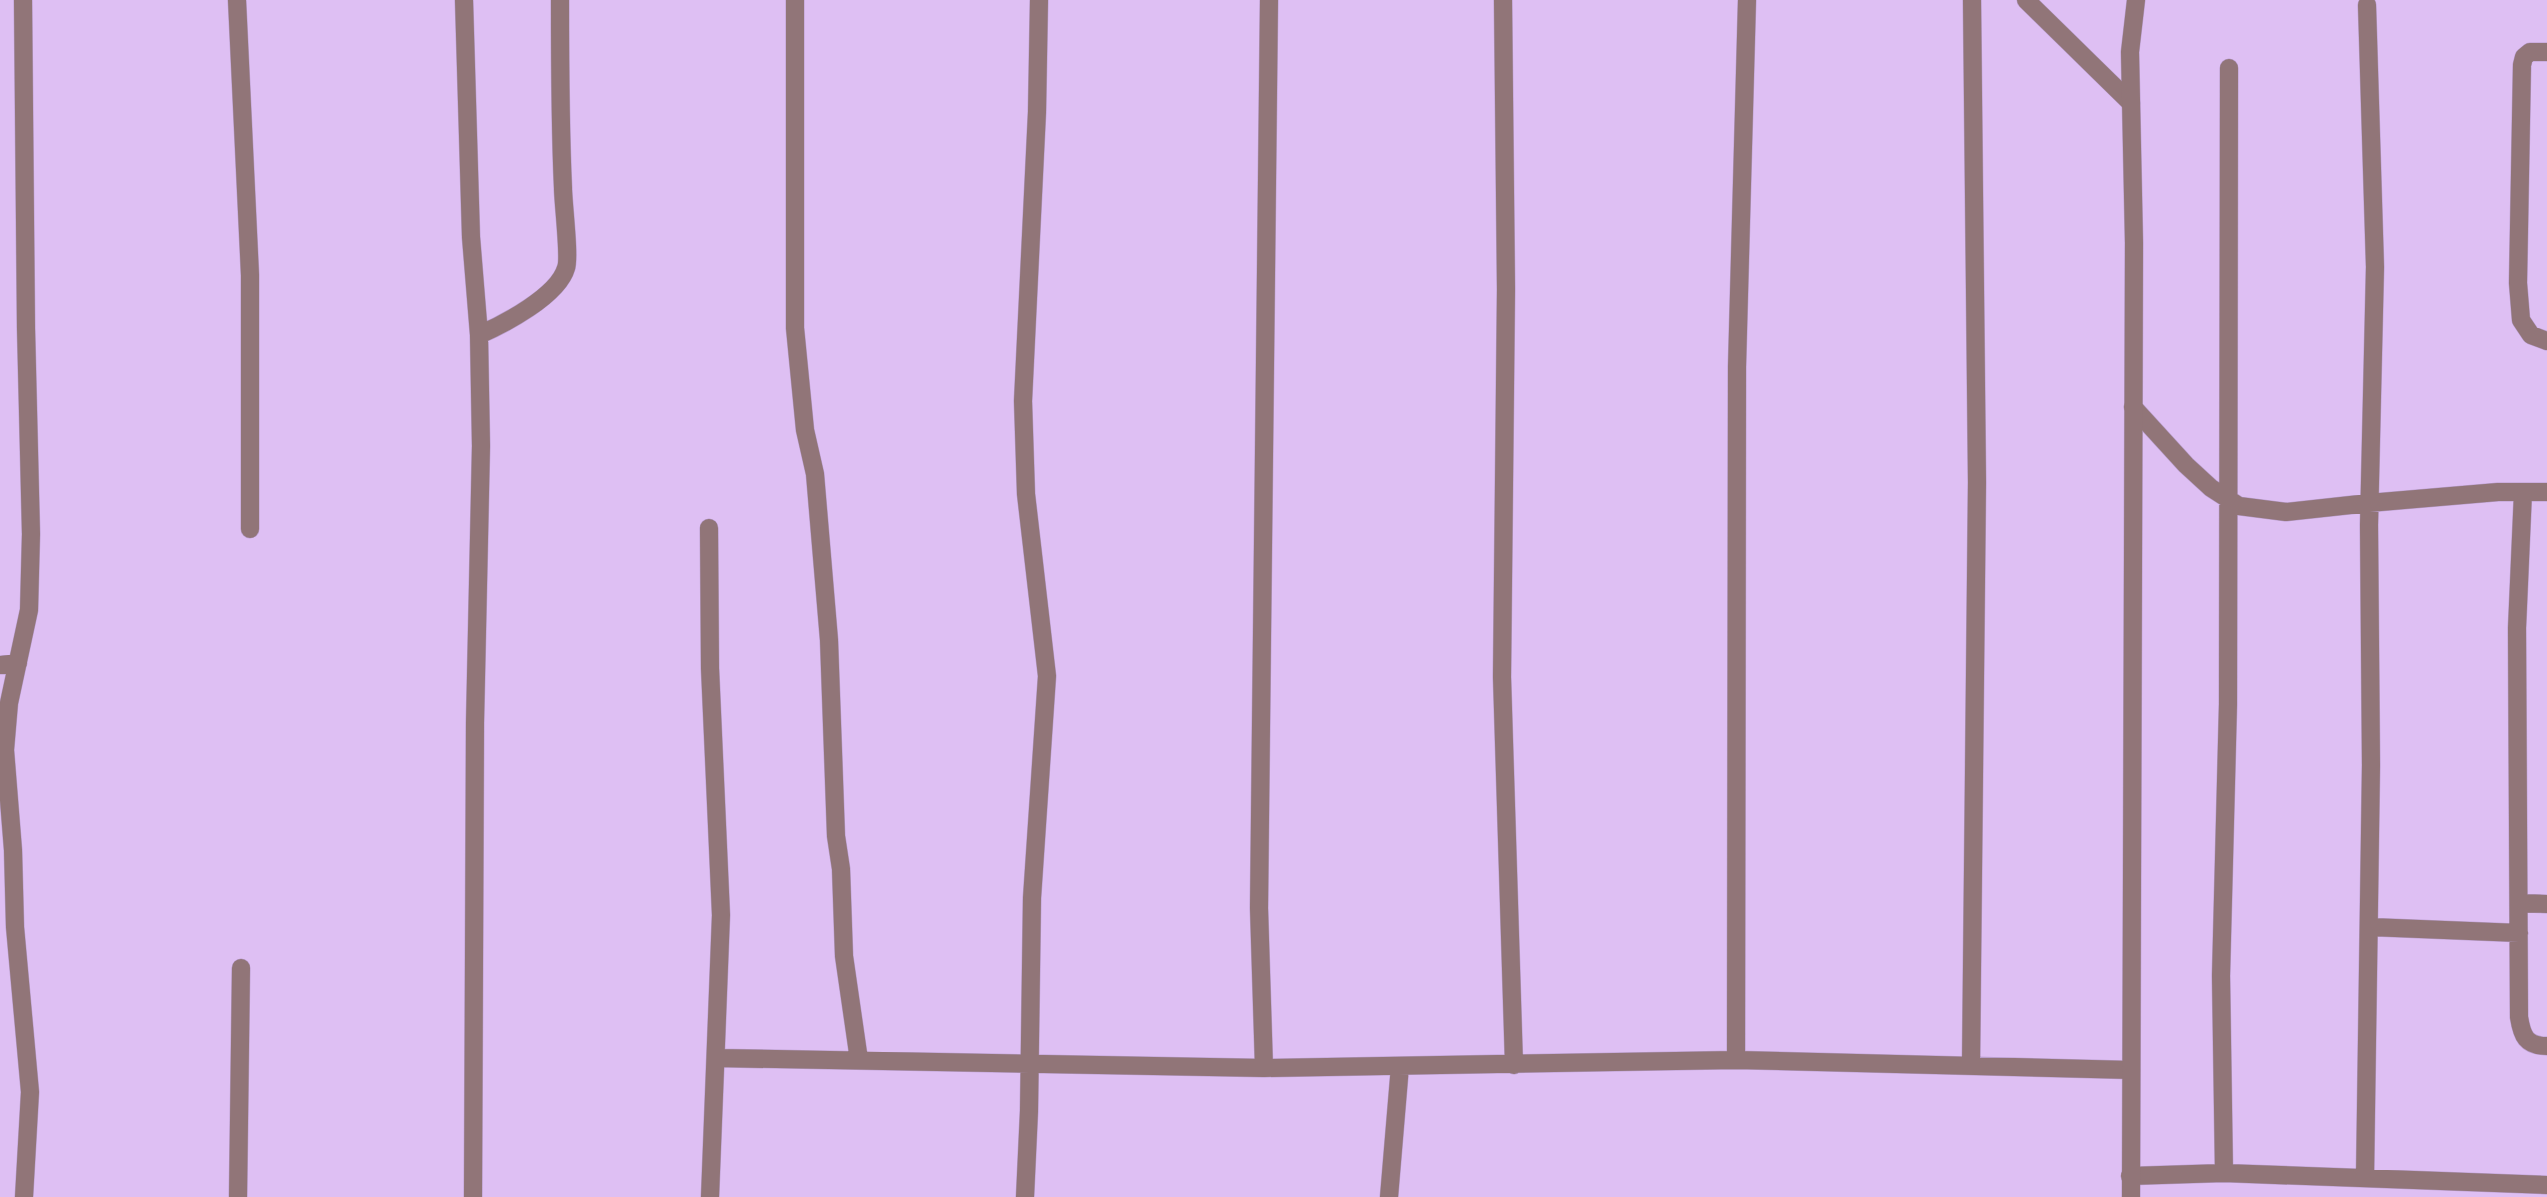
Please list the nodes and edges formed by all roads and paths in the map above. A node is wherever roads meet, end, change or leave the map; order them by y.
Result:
1 (23, 0) edge
2 (237, 0) edge
3 (464, 0) edge
4 (560, 0) edge
5 (795, 0) edge
6 (1039, 0) edge
7 (1269, 0) edge
8 (1503, 0) edge
9 (1747, 0) edge
10 (1972, 0) edge
11 (2026, 0) edge
12 (2136, 0) edge
13 (2367, 5) dead end
14 (2547, 52) edge
15 (2229, 68) dead end
16 (2131, 103) junction
17 (479, 335) junction
18 (2547, 341) edge
19 (2133, 407) junction
20 (2523, 492) junction
21 (2547, 492) edge
22 (2227, 498) junction
23 (2369, 503) junction
24 (709, 528) dead end
25 (250, 529) dead end
26 (18, 663) junction
27 (0, 665) edge
28 (2519, 903) junction
29 (2547, 904) edge
30 (2370, 927) junction
31 (2519, 933) junction
32 (242, 968) dead end
33 (2547, 1046) edge
34 (716, 1058) junction
35 (859, 1060) junction
36 (1736, 1060) junction
37 (1030, 1063) junction
38 (1514, 1065) junction
39 (1400, 1066) junction
40 (1971, 1066) junction
41 (1264, 1068) junction
42 (2131, 1070) junction
43 (2224, 1173) junction
44 (2130, 1176) junction
45 (2365, 1178) junction
46 (2547, 1185) edge
47 (24, 1197) edge
48 (238, 1197) edge
49 (473, 1197) edge
50 (710, 1197) edge
51 (1025, 1197) edge
52 (1389, 1197) edge
53 (2131, 1197) edge

1 - 26 street
2 - 25 street
3 - 17 street
4 - 17 street
5 - 35 street
6 - 37 street
7 - 41 street
8 - 38 street
9 - 36 street
10 - 40 street
11 - 16 street
12 - 16 street
13 - 23 street
14 - 18 street
15 - 22 street
16 - 19 street
17 - 49 street
19 - 22 street
19 - 42 street
20 - 21 street
20 - 23 street
20 - 28 street
22 - 23 street
22 - 43 street
23 - 30 street
24 - 34 street
26 - 27 street
26 - 47 street
28 - 29 street
28 - 31 street
30 - 31 street
30 - 45 street
31 - 33 street
32 - 48 street
34 - 35 street
34 - 50 street
35 - 37 street
36 - 38 street
36 - 40 street
37 - 41 street
37 - 51 street
38 - 39 street
39 - 41 street
39 - 52 street
40 - 42 street
42 - 44 street
43 - 44 street
43 - 45 street
44 - 53 street
45 - 46 street

